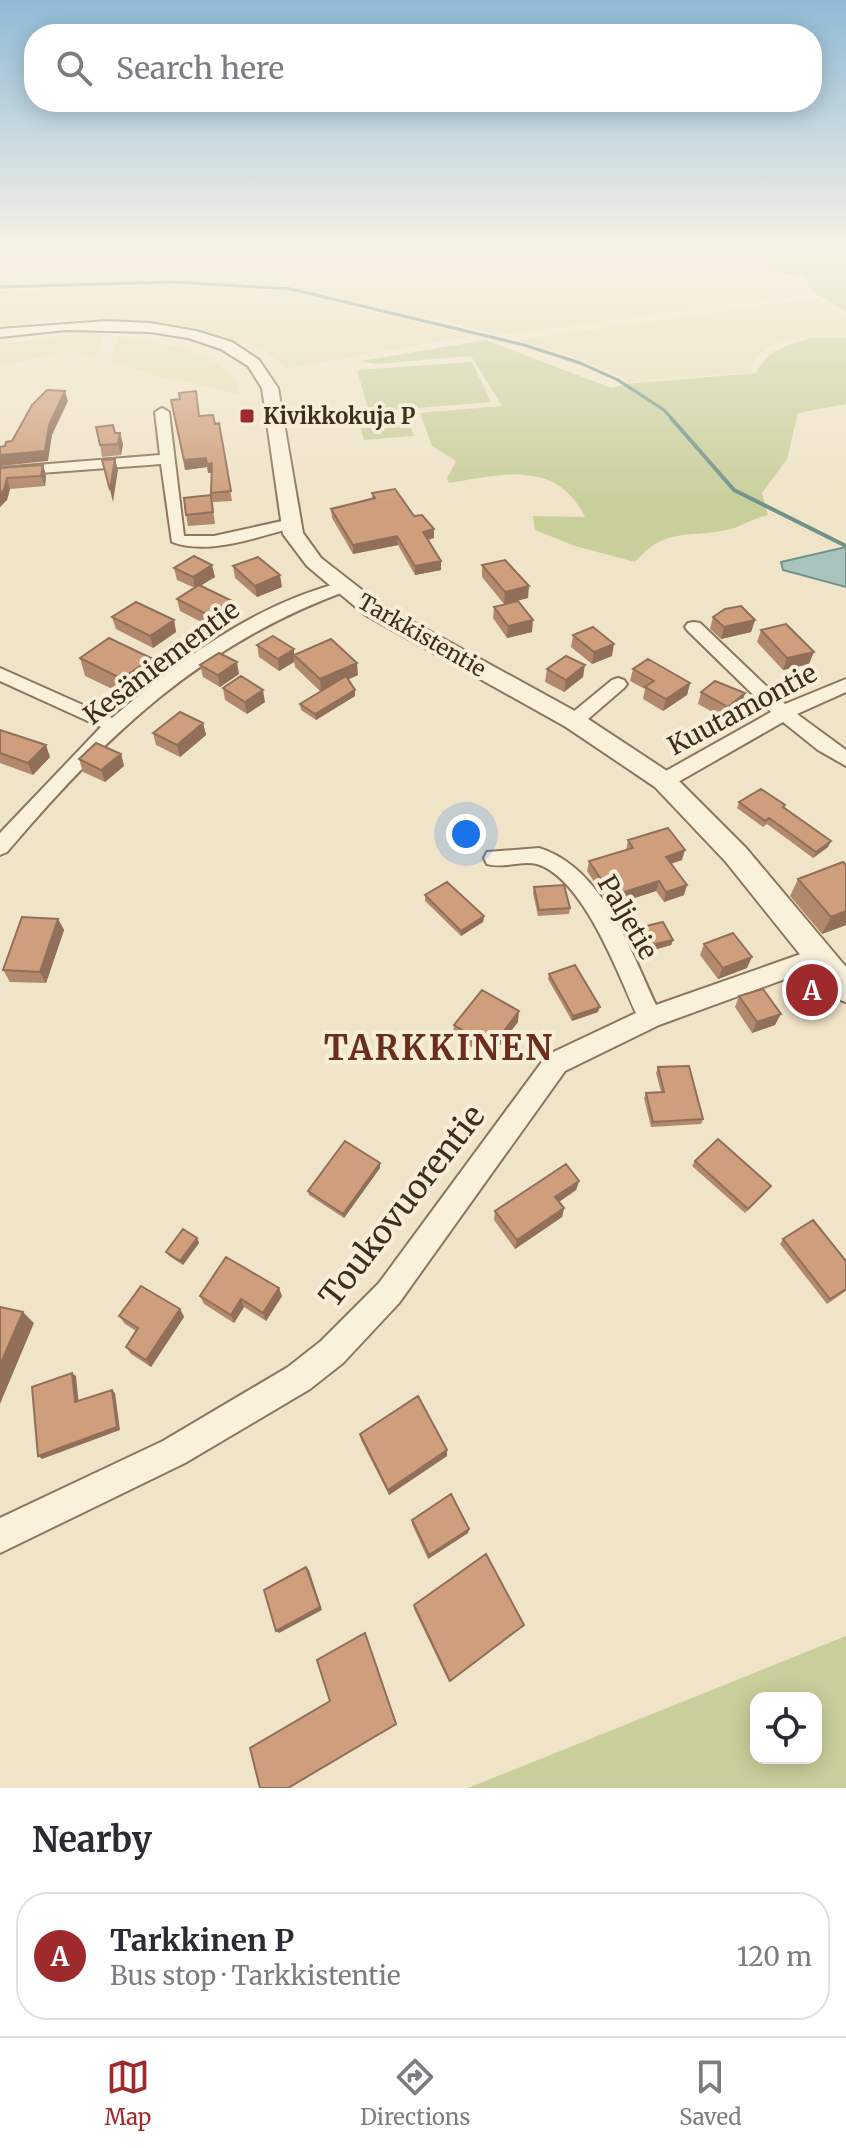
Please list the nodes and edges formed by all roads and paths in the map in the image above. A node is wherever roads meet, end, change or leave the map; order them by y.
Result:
1 (190, 335) edge
2 (162, 412) dead end
3 (167, 459) junction
4 (0, 472) edge
5 (291, 524) junction
6 (343, 587) junction
7 (694, 627) dead end
8 (0, 674) edge
9 (618, 684) dead end
10 (846, 685) edge
11 (785, 715) junction
12 (574, 721) junction
13 (112, 725) junction
14 (846, 759) edge
15 (664, 781) junction
16 (0, 847) edge
17 (495, 858) dead end
18 (818, 957) junction
19 (846, 989) edge
20 (650, 1018) junction
21 (0, 1536) edge

1 - 5 street, Tarkkistentie
2 - 3 street
3 - 4 street
3 - 5 street
5 - 6 street, Tarkkistentie
6 - 12 street, Tarkkistentie
6 - 13 street, Kesäniementie
7 - 11 street
8 - 13 street
9 - 12 street
10 - 11 street, Kuutamontie
11 - 14 street
11 - 15 street, Kuutamontie
12 - 15 street, Tarkkistentie
13 - 16 street, Kesäniementie
15 - 18 street, Tarkkistentie
17 - 20 street, Paljetie
18 - 19 street, Tarkkistentie
18 - 20 street, Toukovuorentie
20 - 21 street, Toukovuorentie

